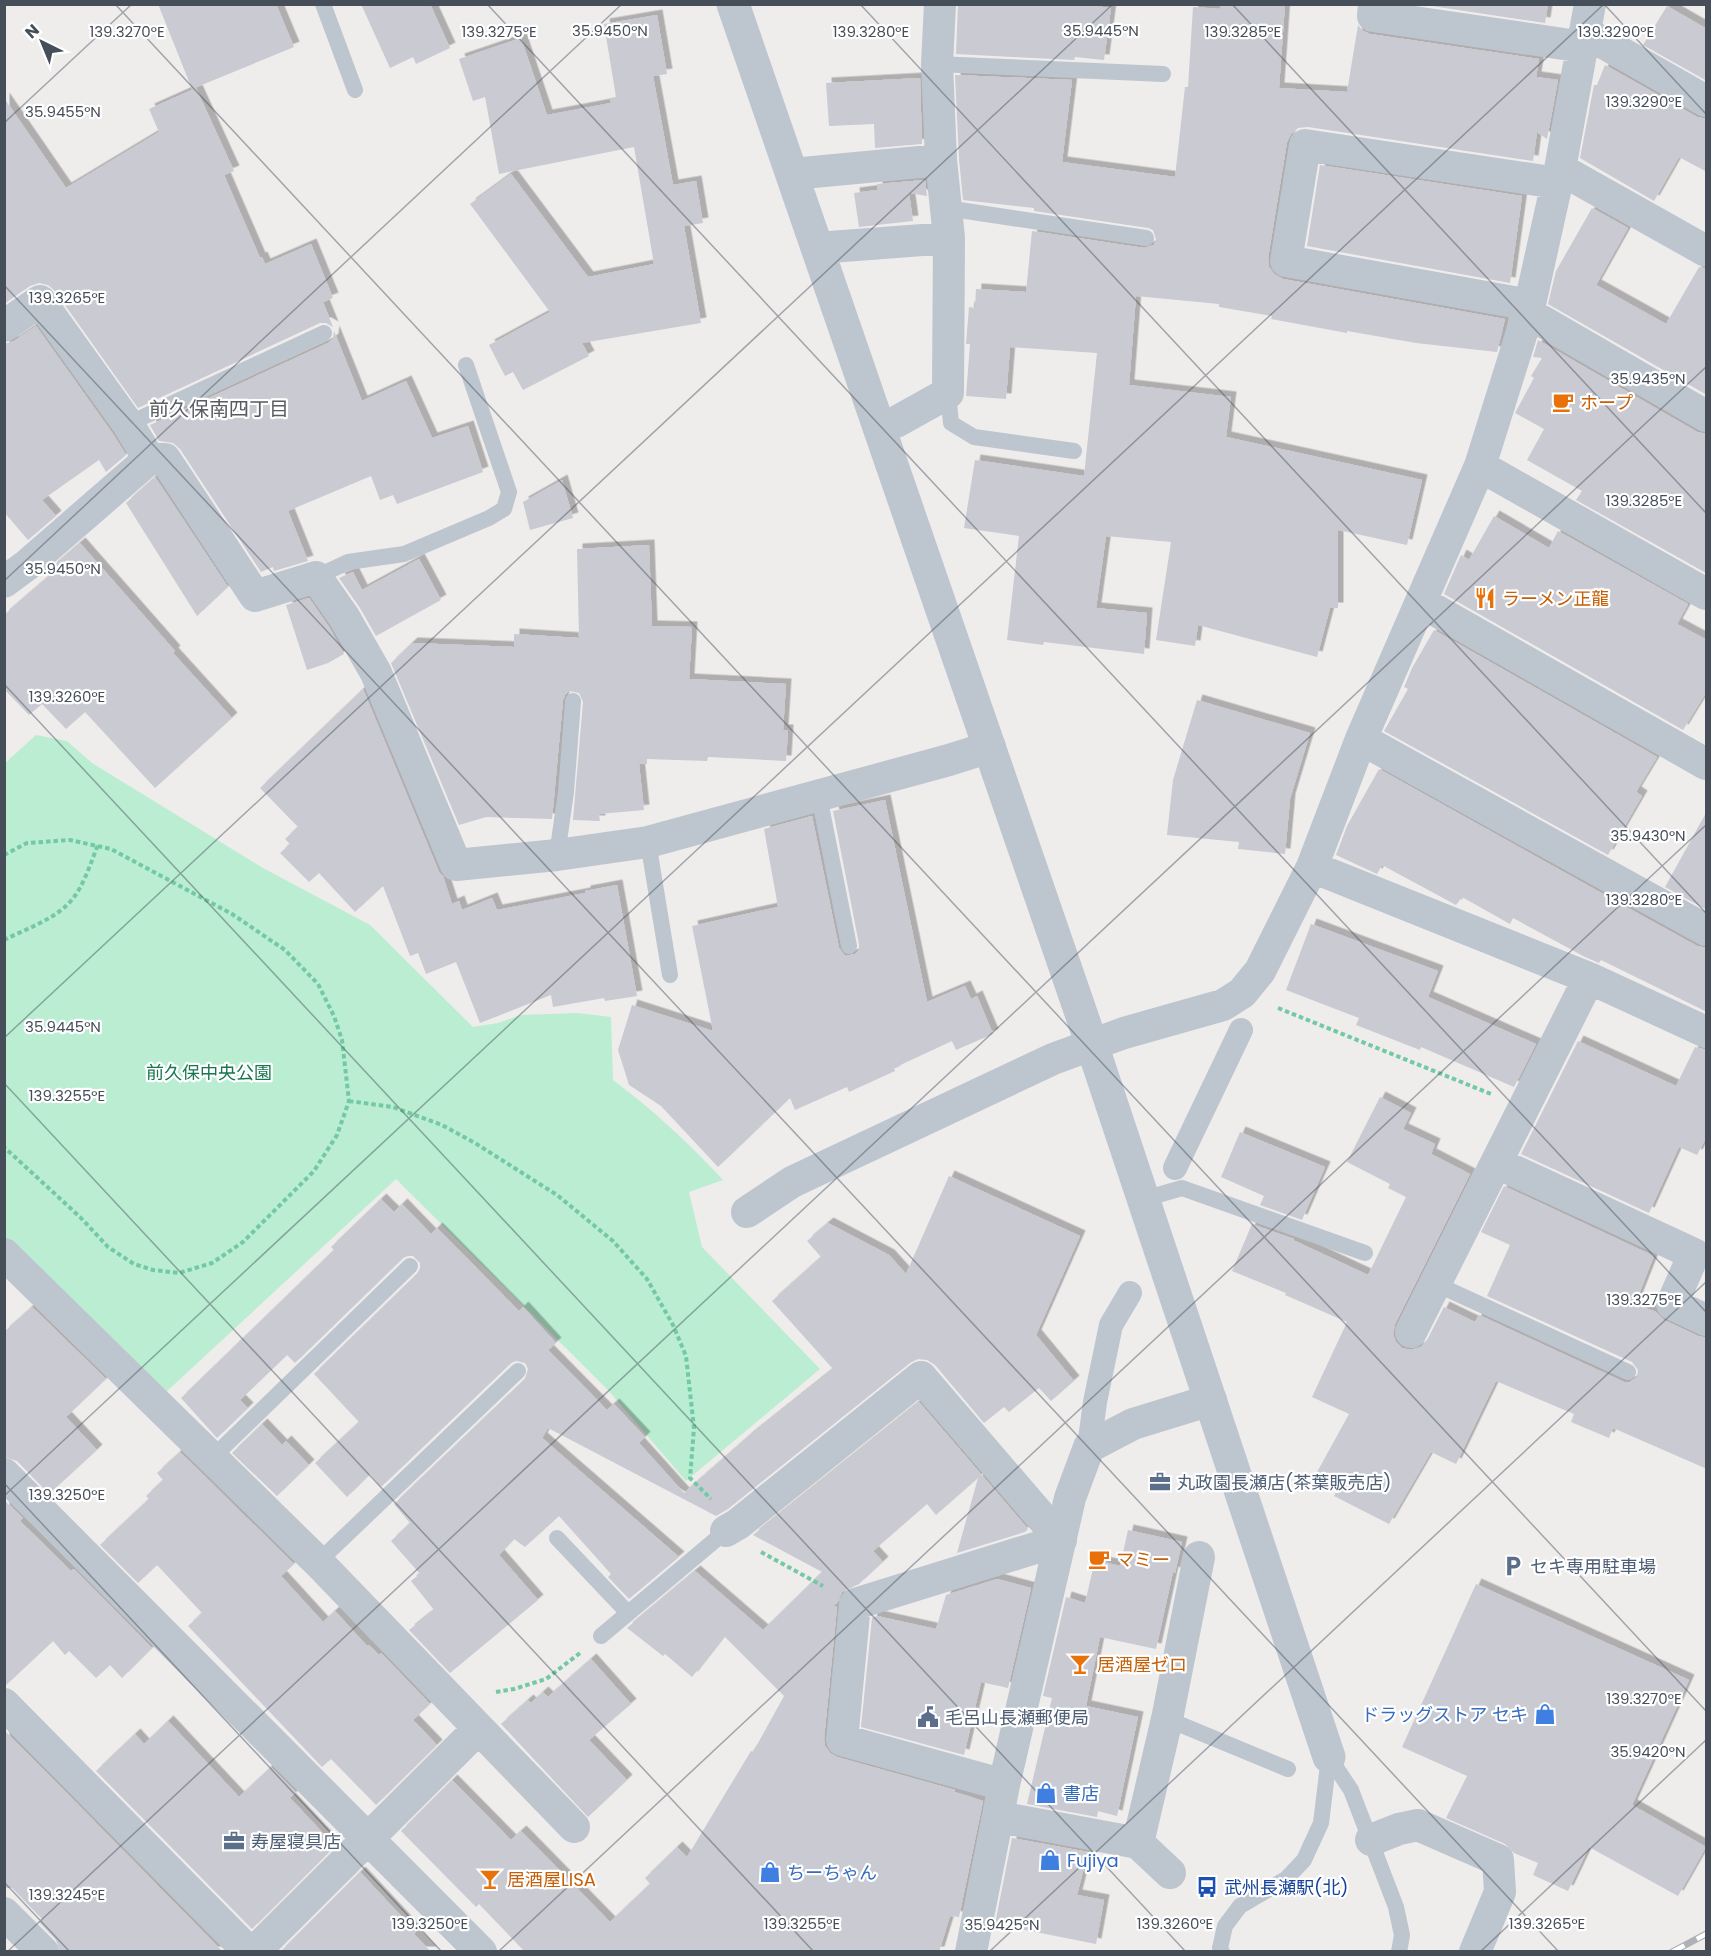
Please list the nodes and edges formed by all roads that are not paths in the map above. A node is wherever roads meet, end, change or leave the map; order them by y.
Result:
1 (323, 4) edge
2 (733, 4) edge
3 (940, 4) edge
4 (1374, 4) edge
5 (1587, 28) edge
6 (937, 64) junction
7 (1163, 74) dead end
8 (355, 90) dead end
9 (1707, 101) edge
10 (942, 160) junction
11 (792, 174) junction
12 (1559, 176) junction
13 (947, 223) junction
14 (1146, 237) dead end
15 (817, 248) junction
16 (1707, 251) edge
17 (1529, 309) junction
18 (4, 326) edge
19 (324, 333) dead end
20 (465, 365) dead end
21 (948, 393) junction
22 (1707, 416) edge
23 (128, 424) junction
24 (879, 428) junction
25 (1074, 451) dead end
26 (149, 459) junction
27 (1480, 466) junction
28 (316, 577) junction
29 (4, 582) edge
30 (1707, 594) edge
31 (1421, 602) junction
32 (573, 701) dead end
33 (1361, 739) junction
34 (990, 747) junction
35 (1707, 764) edge
36 (819, 796) junction
37 (648, 842) junction
38 (557, 855) junction
39 (1312, 867) junction
40 (1707, 930) edge
41 (849, 946) dead end
42 (670, 975) dead end
43 (1589, 978) junction
44 (1241, 1030) dead end
45 (1707, 1032) edge
46 (1092, 1045) junction
47 (1497, 1163) junction
48 (1175, 1168) dead end
49 (1144, 1199) junction
50 (747, 1212) dead end
51 (1365, 1253) dead end
52 (4, 1254) edge
53 (410, 1266) dead end
54 (1436, 1284) junction
55 (1130, 1293) dead end
56 (1707, 1320) edge
57 (1411, 1332) dead end
58 (518, 1371) dead end
59 (1628, 1372) dead end
60 (1211, 1400) junction
61 (1089, 1447) junction
62 (212, 1458) junction
63 (4, 1474) edge
64 (732, 1528) joint
65 (556, 1538) dead end
66 (1060, 1540) junction
67 (1199, 1557) dead end
68 (318, 1562) junction
69 (628, 1613) junction
70 (601, 1636) road end
71 (4, 1704) edge
72 (1167, 1719) junction
73 (478, 1729) junction
74 (1329, 1757) junction
75 (1288, 1769) dead end
76 (1004, 1785) junction
77 (999, 1817) junction
78 (574, 1827) dead end
79 (369, 1839) junction
80 (1371, 1840) junction
81 (1138, 1843) junction
82 (1170, 1873) dead end
83 (4, 1913) edge
84 (43, 1952) edge
85 (249, 1952) edge
86 (254, 1952) edge
87 (481, 1952) edge
88 (971, 1952) edge
89 (1222, 1952) edge
90 (1399, 1952) edge
91 (1475, 1952) edge

1 - 8 lane
2 - 11 street
3 - 6 street
4 - 5 street
5 - 9 street
5 - 12 street
6 - 7 lane
6 - 10 street
10 - 11 street
10 - 13 street
11 - 15 street
12 - 16 street
12 - 17 street
12 - 17 street
13 - 14 lane
13 - 15 street
13 - 21 street
15 - 24 street
17 - 22 street
17 - 27 street
18 - 23 street
19 - 23 lane
20 - 28 lane
21 - 24 street
21 - 25 lane
23 - 26 street
24 - 34 street
26 - 28 street
26 - 29 street
27 - 30 street
27 - 31 street
28 - 38 street
31 - 33 street
31 - 35 street
32 - 38 lane
33 - 39 street
33 - 40 street
34 - 36 street
34 - 46 street
36 - 37 street
36 - 41 lane
37 - 38 street
37 - 42 lane
39 - 43 street
39 - 46 street
43 - 45 street
43 - 47 street
44 - 48 street
46 - 49 street
46 - 50 street
47 - 54 street
47 - 56 street
49 - 51 lane
49 - 60 street
52 - 62 street
53 - 62 lane
54 - 57 street
54 - 59 lane
55 - 61 street
58 - 68 lane
60 - 61 street
60 - 74 street
61 - 66 street
62 - 68 street
63 - 79 street
64 - 66 street
64 - 69 lane
65 - 69 lane
66 - 76 street
66 - 76 street
67 - 72 street
68 - 73 street
69 - 70 lane
71 - 85 street
72 - 75 lane
72 - 81 street
73 - 78 street
73 - 79 street
74 - 80 lane
74 - 89 lane
76 - 77 street
77 - 81 street
77 - 88 street
79 - 86 street
79 - 87 street
80 - 90 lane
80 - 91 street
81 - 82 street
83 - 84 street

